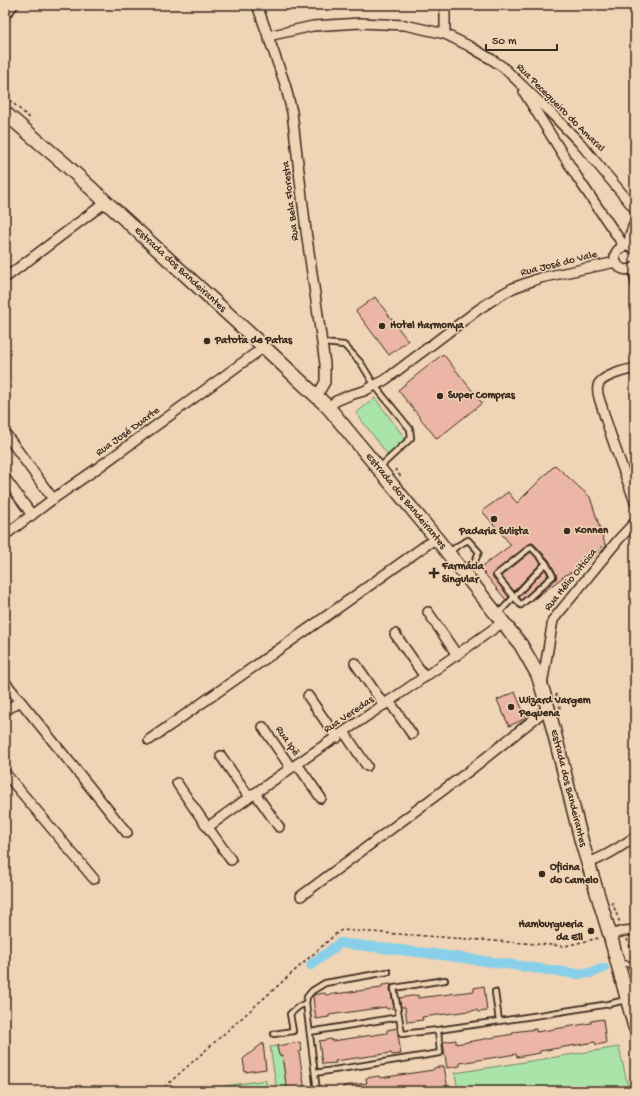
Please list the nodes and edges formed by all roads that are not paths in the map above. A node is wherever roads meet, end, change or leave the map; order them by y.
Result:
1 (16, 5) edge
2 (256, 5) edge
3 (445, 5) edge
4 (5, 18) edge
5 (445, 34) junction
6 (268, 36) junction
7 (512, 76) junction
8 (5, 113) edge
9 (106, 202) junction
10 (635, 208) edge
11 (635, 222) edge
12 (629, 247) edge
13 (616, 262) junction
14 (633, 268) edge
15 (5, 278) edge
16 (635, 288) edge
17 (323, 343) junction
18 (264, 347) junction
19 (635, 369) edge
20 (375, 386) junction
21 (317, 396) junction
22 (328, 407) junction
23 (5, 433) edge
24 (383, 464) junction
25 (5, 478) edge
26 (53, 499) junction
27 (635, 502) edge
28 (32, 515) junction
29 (635, 522) edge
30 (5, 535) edge
31 (436, 538) junction
32 (449, 553) junction
33 (546, 563) junction
34 (464, 572) junction
35 (514, 597) junction
36 (428, 612) dead end
37 (500, 618) junction
38 (395, 634) dead end
39 (457, 655) junction
40 (355, 663) dead end
41 (425, 677) junction
42 (5, 682) edge
43 (548, 688) junction
44 (308, 696) dead end
45 (20, 701) junction
46 (387, 703) junction
47 (555, 710) junction
48 (5, 711) edge
49 (263, 728) dead end
50 (412, 734) dead end
51 (340, 735) junction
52 (149, 740) dead end
53 (221, 756) dead end
54 (294, 766) junction
55 (367, 766) dead end
56 (5, 773) edge
57 (177, 783) dead end
58 (252, 795) junction
59 (321, 798) dead end
60 (208, 827) junction
61 (279, 827) dead end
62 (127, 833) dead end
63 (635, 837) edge
64 (231, 860) dead end
65 (588, 863) junction
66 (94, 879) dead end
67 (301, 896) dead end
68 (635, 930) edge
69 (610, 935) junction
70 (618, 963) junction
71 (635, 963) edge
72 (388, 972) dead end
73 (445, 980) dead end
74 (495, 992) dead end
75 (628, 999) junction
76 (306, 1003) junction
77 (399, 1018) junction
78 (499, 1021) junction
79 (635, 1027) edge
80 (438, 1030) junction
81 (310, 1032) junction
82 (274, 1034) dead end
83 (315, 1073) junction
84 (317, 1091) edge

1 - 4 lane
2 - 6 street, Rua Bela Floresta
3 - 5 street
5 - 6 street, Rua Pecegueiro do Amaral
5 - 7 street, Rua Pecegueiro do Amaral
6 - 17 street, Rua Bela Floresta
7 - 10 street, Rua Pecegueiro do Amaral
7 - 12 street
8 - 9 main road, Estrada dos Bandeirantes
9 - 15 street
9 - 18 main road, Estrada dos Bandeirantes
11 - 12 street, Rua José do Vale
12 - 13 street, Rua José do Vale
13 - 14 street
13 - 20 street, Rua José do Vale
14 - 16 lane
17 - 20 lane
17 - 21 street, Rua Bela Floresta
18 - 21 main road, Estrada dos Bandeirantes
18 - 26 street, Rua José Duarte
19 - 27 street
20 - 22 street, Rua José do Vale
20 - 24 lane
21 - 22 main road, Estrada dos Bandeirantes
22 - 24 main road, Estrada dos Bandeirantes
23 - 26 street
24 - 31 main road, Estrada dos Bandeirantes
25 - 28 street
26 - 28 street, Rua José Duarte
28 - 30 street, Rua José Duarte
29 - 43 street, Rua Hélio Oiticica
31 - 32 main road, Estrada dos Bandeirantes
31 - 52 street
32 - 34 main road, Estrada dos Bandeirantes
32 - 34 lane
33 - 35 lane
33 - 35 lane
33 - 35 lane
34 - 37 main road, Estrada dos Bandeirantes
35 - 37 lane
36 - 39 street
37 - 39 street, Rua Veredas
37 - 43 main road, Estrada dos Bandeirantes
38 - 41 street
39 - 41 street, Rua Veredas
40 - 46 street
41 - 46 street, Rua Veredas
42 - 45 street
43 - 47 main road, Estrada dos Bandeirantes
44 - 51 street
45 - 48 street
45 - 62 street
46 - 50 street
46 - 51 street, Rua Veredas
47 - 65 main road, Estrada dos Bandeirantes
47 - 67 street
49 - 54 street, Rua Ipê
51 - 54 street, Rua Veredas
51 - 55 street
53 - 58 street
54 - 58 street, Rua Veredas
54 - 59 street, Rua Ipê
56 - 66 street
57 - 60 street
58 - 60 street, Rua Veredas
58 - 61 street
60 - 64 street
63 - 65 street
65 - 69 main road, Estrada dos Bandeirantes
68 - 69 street
69 - 70 main road, Estrada dos Bandeirantes
70 - 71 lane
70 - 75 main road, Estrada dos Bandeirantes
72 - 76 lane
73 - 77 lane
74 - 78 lane
75 - 78 lane
75 - 79 main road, Estrada dos Bandeirantes
76 - 81 lane
76 - 82 lane
77 - 80 lane
77 - 81 lane
78 - 80 lane
80 - 83 lane
81 - 83 lane
83 - 84 lane

